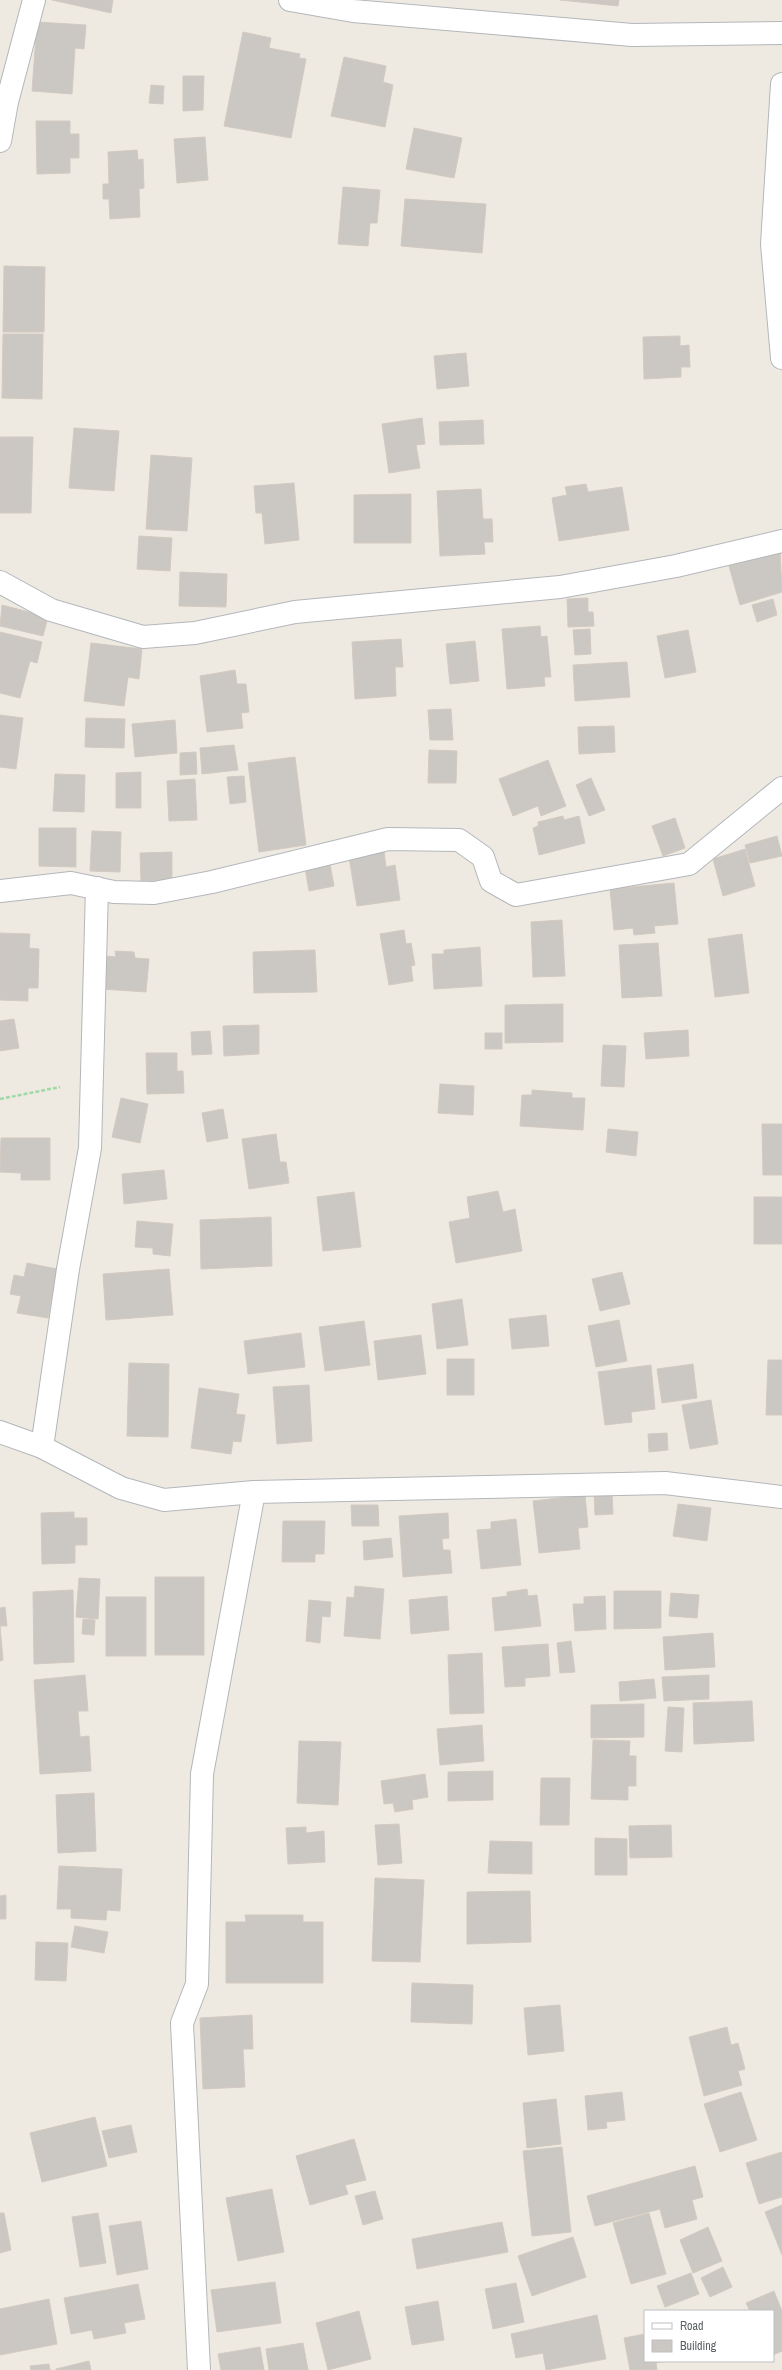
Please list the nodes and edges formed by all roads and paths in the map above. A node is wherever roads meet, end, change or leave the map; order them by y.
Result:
1 (34, 0) edge
2 (290, 0) edge
3 (782, 32) edge
4 (782, 84) edge
5 (0, 141) edge
6 (782, 358) edge
7 (782, 541) edge
8 (0, 582) edge
9 (782, 788) edge
10 (96, 888) junction
11 (0, 891) edge
12 (92, 1080) junction
13 (0, 1099) edge
14 (0, 1432) edge
15 (42, 1447) junction
16 (254, 1492) junction
17 (782, 1497) edge
18 (199, 2370) edge

1 - 5 street
2 - 3 street
4 - 6 street
7 - 8 street
9 - 10 street
10 - 11 street
10 - 12 street
12 - 13 path
12 - 15 street
14 - 15 street
15 - 16 street
16 - 17 street
16 - 18 street

